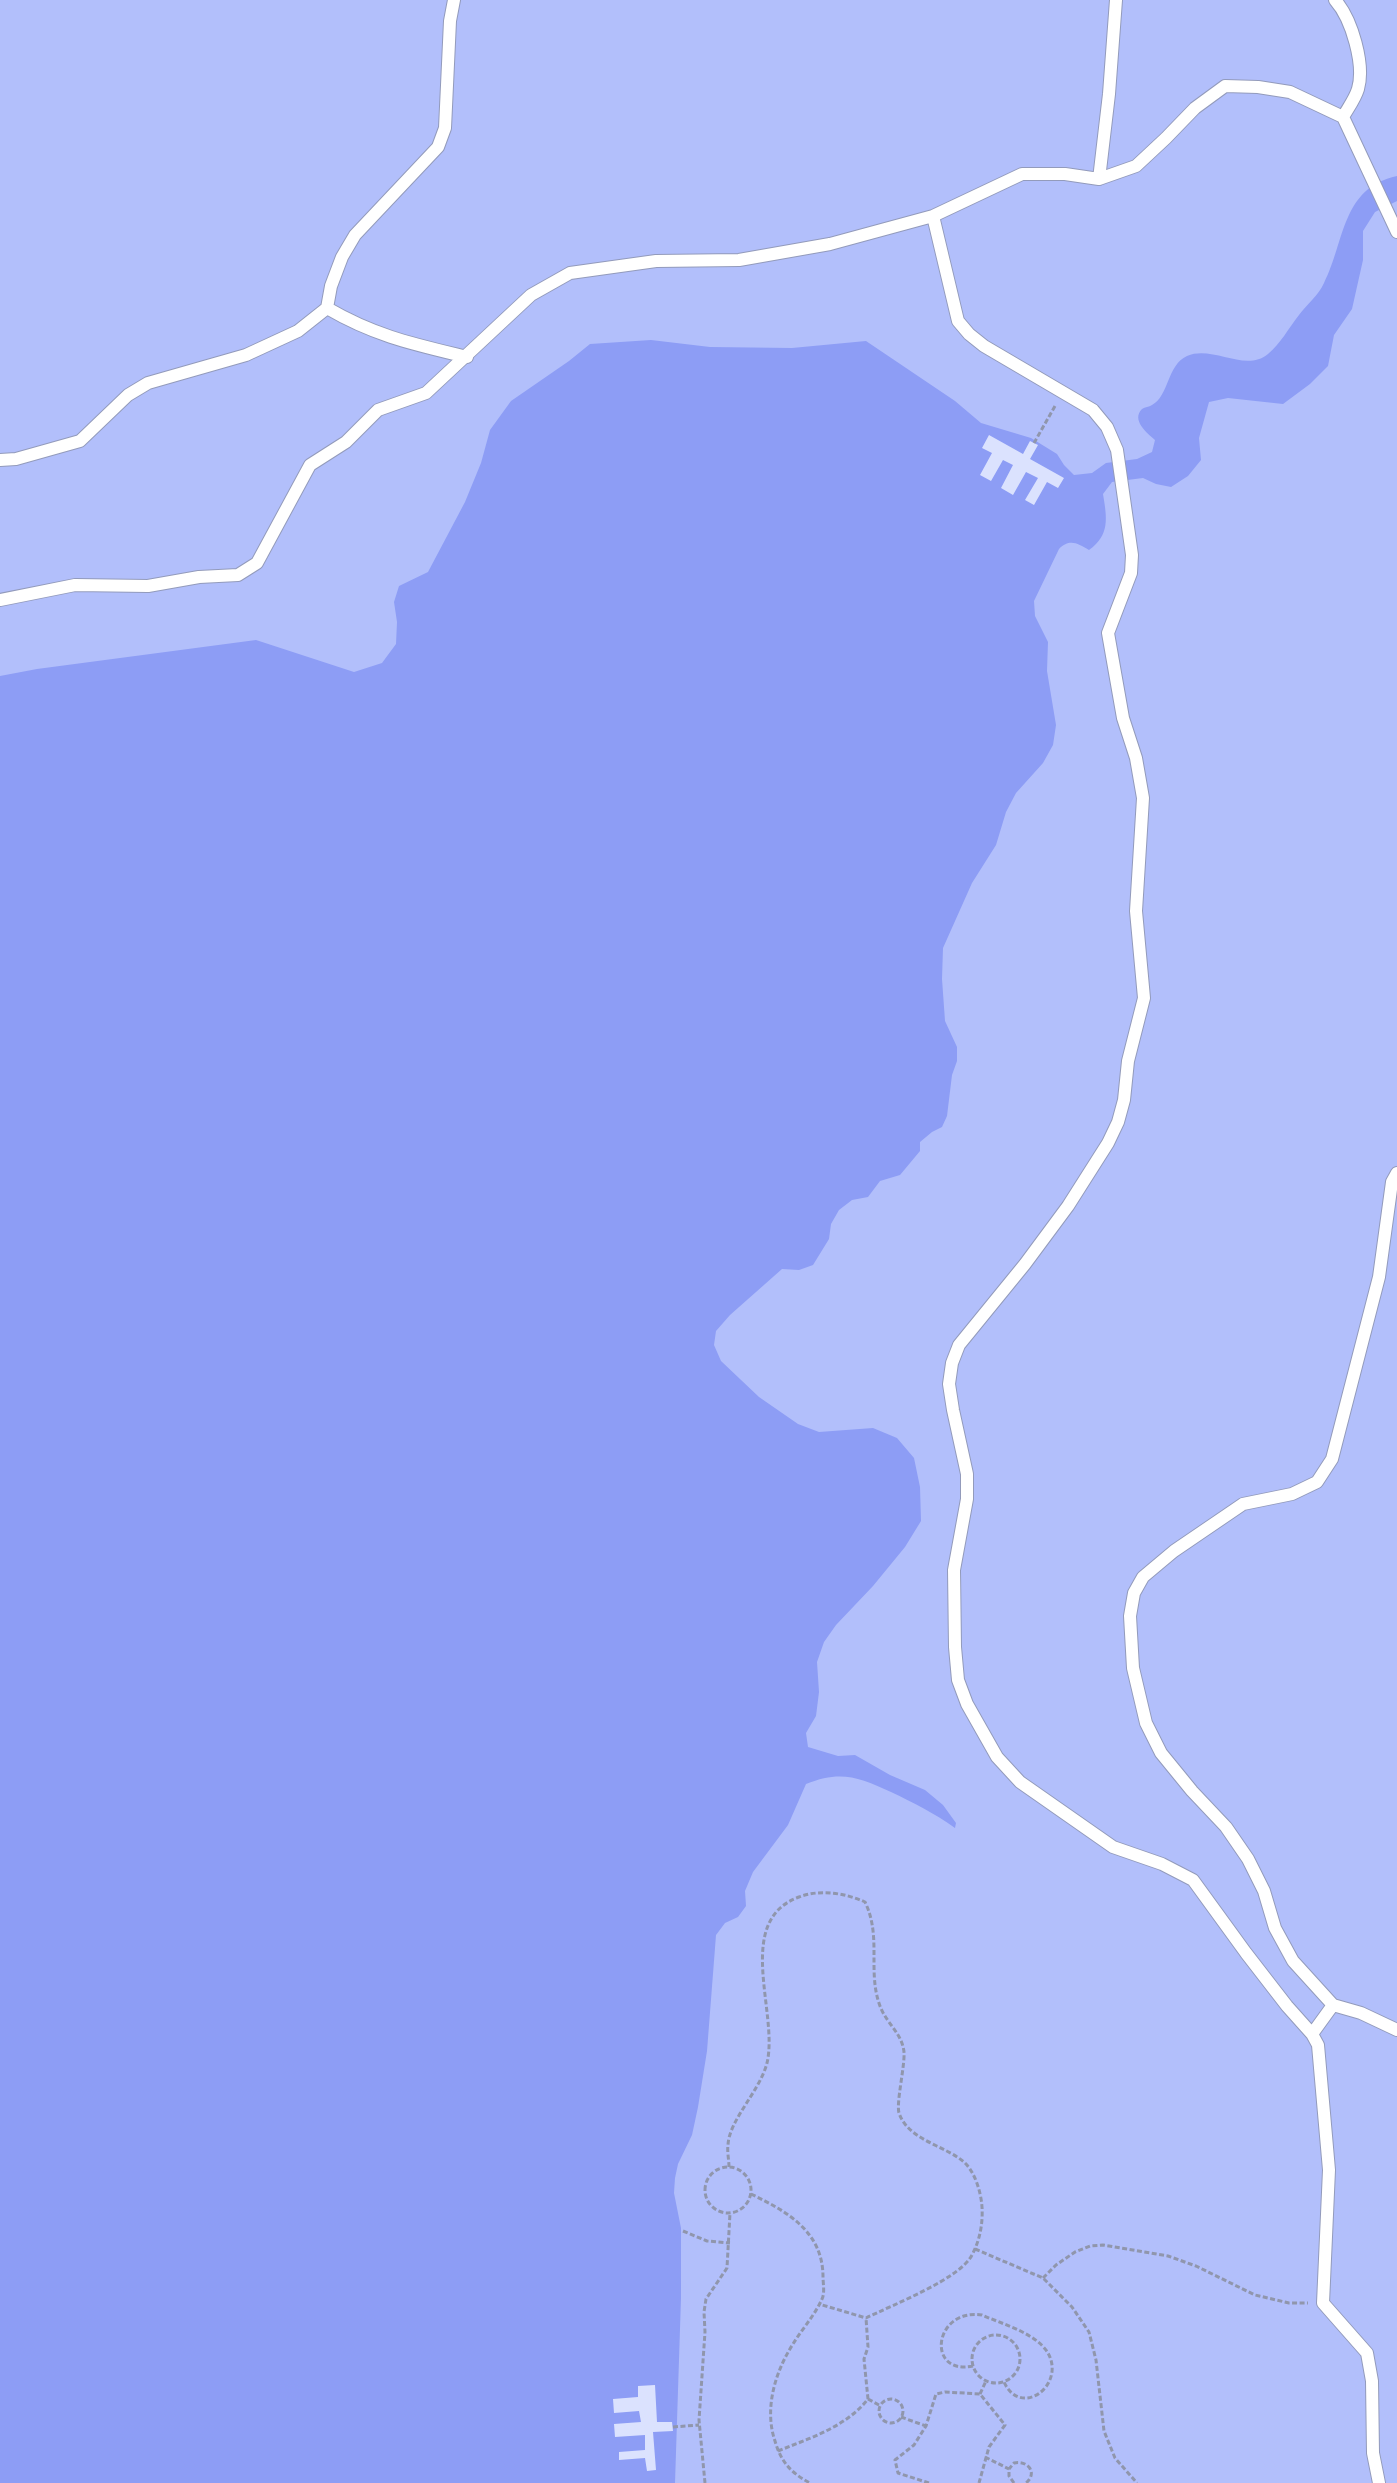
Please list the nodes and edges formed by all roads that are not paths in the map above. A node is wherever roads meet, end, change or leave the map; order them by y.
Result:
1 (454, 0) edge
2 (1116, 0) edge
3 (1336, 0) edge
4 (1343, 117) junction
5 (1099, 178) junction
6 (933, 216) junction
7 (1396, 228) edge
8 (326, 308) junction
9 (467, 357) junction
10 (0, 460) edge
11 (0, 600) edge
12 (1397, 1173) edge
13 (1333, 2005) junction
14 (1397, 2030) edge
15 (1312, 2034) junction
16 (1379, 2483) edge

1 - 8 lane
2 - 5 lane
3 - 4 lane
4 - 5 lane
4 - 7 lane
5 - 6 lane
6 - 9 lane
6 - 15 lane
8 - 9 lane
8 - 10 lane
9 - 11 lane
12 - 13 lane
13 - 14 lane
13 - 15 lane
15 - 16 lane

